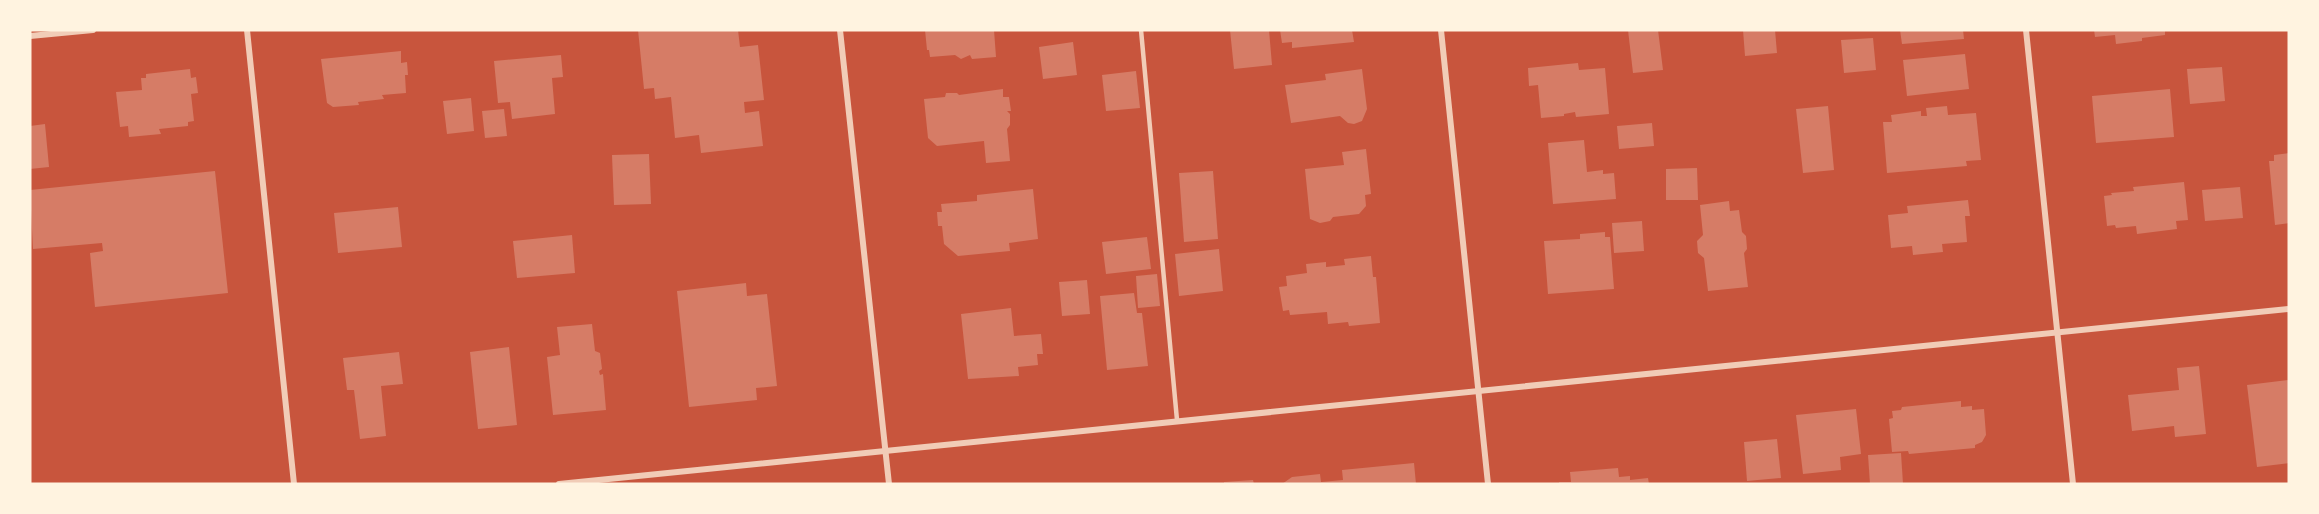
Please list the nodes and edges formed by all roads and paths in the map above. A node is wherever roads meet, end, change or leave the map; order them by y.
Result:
1 (93, 30) edge
2 (246, 30) edge
3 (840, 30) edge
4 (1141, 30) edge
5 (1441, 30) edge
6 (2026, 30) edge
7 (30, 36) edge
8 (2289, 309) edge
9 (2058, 332) junction
10 (1478, 390) junction
11 (1177, 420) junction
12 (886, 450) junction
13 (294, 484) edge
14 (559, 484) edge
15 (889, 484) edge
16 (1488, 484) edge
17 (2073, 484) edge

1 - 7 street
2 - 13 street
3 - 12 street
4 - 11 lane
5 - 10 street
6 - 9 street
8 - 9 street
9 - 10 street
9 - 17 street
10 - 11 street
10 - 16 street
11 - 12 street
12 - 14 street
12 - 15 street

